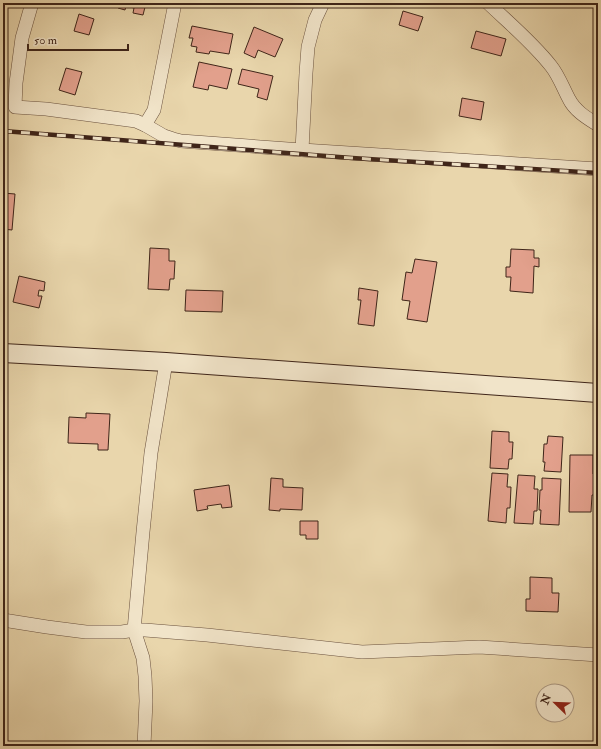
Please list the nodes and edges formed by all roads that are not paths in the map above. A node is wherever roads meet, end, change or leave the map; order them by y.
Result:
1 (32, 3) edge
2 (175, 3) edge
3 (323, 3) edge
4 (488, 3) edge
5 (9, 106) edge
6 (145, 124) junction
7 (598, 125) edge
8 (302, 150) junction
9 (598, 169) edge
10 (3, 353) edge
11 (166, 362) junction
12 (598, 393) edge
13 (3, 620) edge
14 (134, 630) junction
15 (598, 655) edge
16 (144, 746) edge

1 - 5 street
2 - 6 street
3 - 8 street
4 - 7 street
5 - 6 street
6 - 8 street
8 - 9 street
10 - 11 street
11 - 12 street
11 - 14 street
13 - 14 street
14 - 15 street
14 - 16 street

